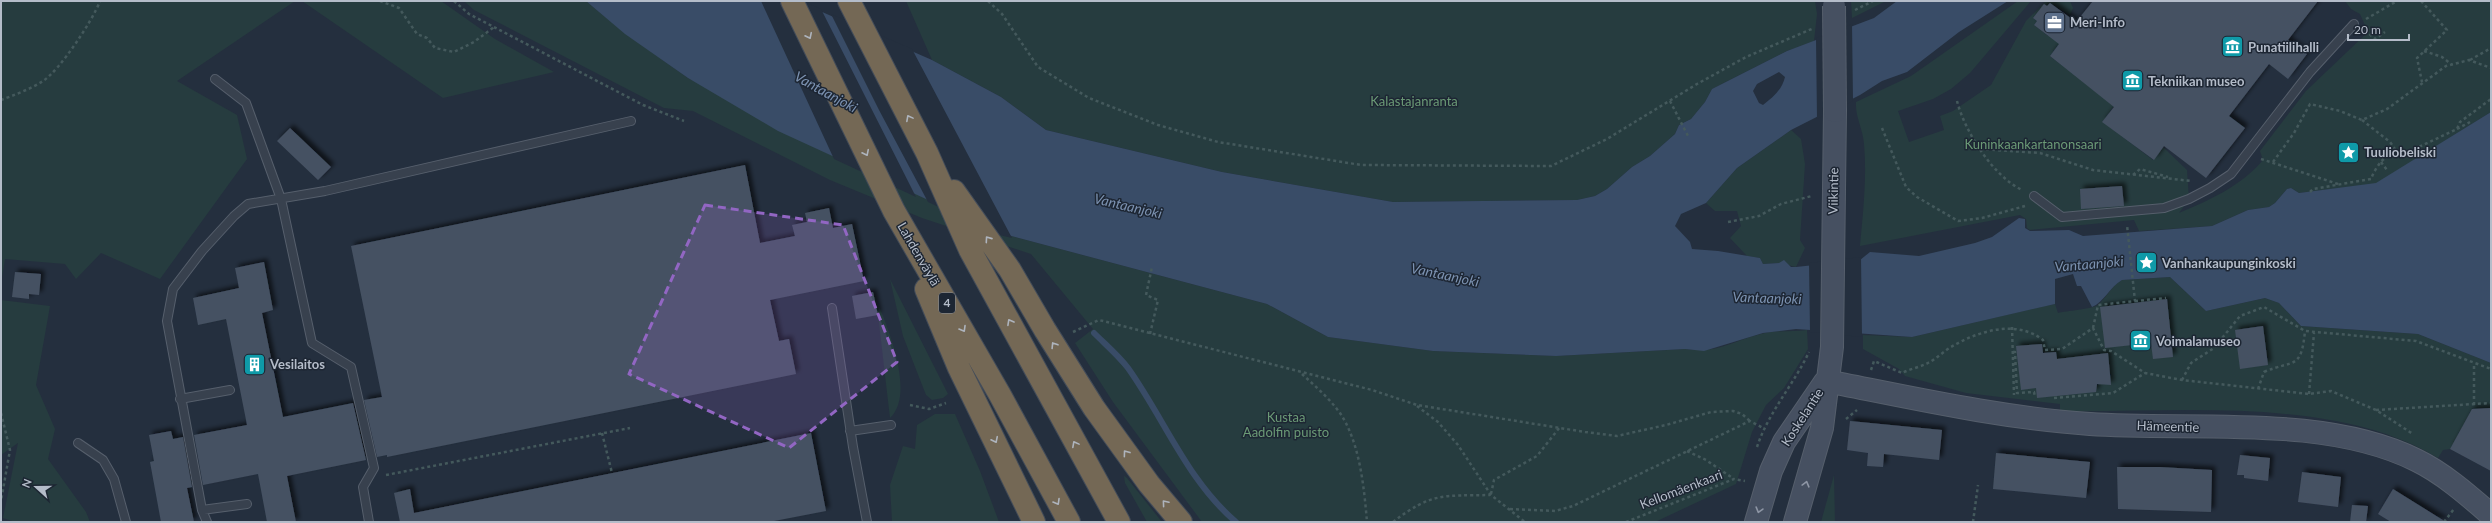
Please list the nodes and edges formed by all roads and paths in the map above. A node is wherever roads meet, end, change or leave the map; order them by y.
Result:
1 (100, 1) edge
2 (380, 1) edge
3 (454, 1) edge
4 (792, 1) edge
5 (988, 1) edge
6 (2397, 1) edge
7 (2422, 1) edge
8 (850, 2) edge
9 (1834, 4) edge
10 (2354, 24) joint
11 (494, 27) junction
12 (2368, 32) dead end
13 (2385, 32) dead end
14 (1794, 36) dead end
15 (2491, 48) edge
16 (2423, 51) junction
17 (2469, 60) junction
18 (2452, 64) junction
19 (2491, 68) edge
20 (215, 79) dead end
21 (2422, 82) junction
22 (1, 99) edge
23 (2491, 99) edge
24 (1670, 100) junction
25 (1957, 101) dead end
26 (2362, 120) junction
27 (631, 121) dead end
28 (684, 122) dead end
29 (2470, 122) dead end
30 (1882, 128) dead end
31 (2457, 129) junction
32 (1688, 136) dead end
33 (1979, 149) junction
34 (2398, 152) junction
35 (927, 153) junction
36 (2247, 155) junction
37 (2273, 162) junction
38 (2381, 162) junction
39 (2387, 170) dead end
40 (2132, 175) junction
41 (2170, 178) junction
42 (2338, 184) junction
43 (2210, 188) junction
44 (2310, 192) dead end
45 (1813, 196) dead end
46 (2034, 196) junction
47 (281, 199) junction
48 (894, 210) junction
49 (1728, 222) dead end
50 (2127, 229) dead end
51 (1152, 267) dead end
52 (2166, 298) dead end
53 (2135, 301) junction
54 (832, 308) dead end
55 (2012, 328) junction
56 (2092, 328) junction
57 (2305, 331) junction
58 (1073, 332) dead end
59 (2314, 333) junction
60 (1150, 334) junction
61 (1812, 347) dead end
62 (2013, 352) junction
63 (1874, 361) dead end
64 (2474, 363) junction
65 (2491, 369) edge
66 (2145, 373) junction
67 (1301, 374) junction
68 (2182, 380) junction
69 (1826, 381) junction
70 (2258, 389) junction
71 (230, 390) dead end
72 (2309, 394) junction
73 (2014, 398) dead end
74 (2051, 398) dead end
75 (180, 399) junction
76 (2035, 400) dead end
77 (946, 403) dead end
78 (2491, 403) edge
79 (910, 405) dead end
80 (1417, 405) junction
81 (2474, 405) junction
82 (1859, 408) dead end
83 (1, 413) edge
84 (1750, 421) junction
85 (1844, 423) dead end
86 (891, 425) dead end
87 (1560, 427) junction
88 (630, 428) dead end
89 (850, 431) junction
90 (602, 433) junction
91 (78, 443) dead end
92 (1686, 450) junction
93 (612, 473) dead end
94 (368, 478) junction
95 (1734, 479) junction
96 (1745, 481) dead end
97 (1978, 485) dead end
98 (1491, 495) junction
99 (1, 501) edge
100 (2450, 503) dead end
101 (247, 504) dead end
102 (2455, 507) junction
103 (1510, 509) junction
104 (202, 510) junction
105 (2461, 512) dead end
106 (2491, 515) edge
107 (126, 522) edge
108 (207, 522) edge
109 (369, 522) edge
110 (867, 522) edge
111 (1034, 522) edge
112 (1068, 522) edge
113 (1119, 522) edge
114 (1181, 522) edge
115 (1367, 522) edge
116 (1392, 522) edge
117 (1525, 522) edge
118 (1626, 522) edge
119 (1756, 522) edge
120 (1795, 522) edge
121 (1973, 522) edge
122 (2444, 522) edge

1 - 22 path
2 - 11 path
3 - 11 path
4 -> 48 highway, Lahdenväylä / 4
5 - 24 path
6 - 10 path
7 - 16 path
35 -> 8 highway
9 - 69 main road, Viikintie, bridge
10 - 36 lane
11 - 28 path
12 - 13 path
14 - 24 path
15 - 17 path
16 - 18 path
16 - 21 path
17 - 18 path
17 - 19 path
18 - 21 path
20 - 47 lane
21 - 26 path
23 - 31 path
24 - 32 path
25 - 33 path
26 - 34 path
26 - 37 path
27 - 47 lane
29 - 31 path
30 - 46 path
31 - 34 path
33 - 40 path
33 - 46 path
34 - 38 path
113 -> 35 highway
114 -> 35 highway
36 - 37 path
36 - 43 lane
37 - 42 path
38 - 39 path
38 - 42 path
40 - 41 path
40 - 41 path
41 - 43 path
42 - 44 path
43 - 46 lane
45 - 49 path
47 - 75 lane
47 - 94 lane
48 -> 111 highway
48 -> 112 highway, Lahdenväylä / 4
50 - 53 path
51 - 60 path
52 - 53 path
53 - 56 path
54 - 89 lane
55 - 56 path
55 - 62 path
55 - 63 path
56 - 66 path
57 - 59 path
57 - 68 path
57 - 70 path
58 - 60 path
59 - 64 path
59 - 72 path
60 - 67 path
61 - 84 path
62 - 73 path
62 - 76 path
64 - 65 path
64 - 81 path
66 - 68 path
66 - 74 path
67 - 80 path
67 - 115 path
68 - 70 path
69 - 106 main road, Hämeentie
69 -> 119 main road, Koskelantie
120 -> 69 main road, Koskelantie
70 - 72 path
71 - 75 lane
72 - 81 path
75 - 104 lane
77 - 79 path
78 - 81 path
80 - 87 path
80 - 98 path
82 - 85 path
83 - 99 path
84 - 87 path
84 - 92 path
86 - 89 lane
87 - 98 path
88 - 90 path
89 - 110 lane
90 - 93 path
90 - 94 path
91 - 107 lane
92 - 95 path
92 - 103 path
94 - 109 lane
95 - 96 path, Kellomäenkaari
95 - 118 path, Kellomäenkaari
97 - 121 path
98 - 103 path
98 - 116 path
100 - 102 path
101 - 104 lane
102 - 105 path
102 - 122 path
103 - 117 path
104 - 108 lane

